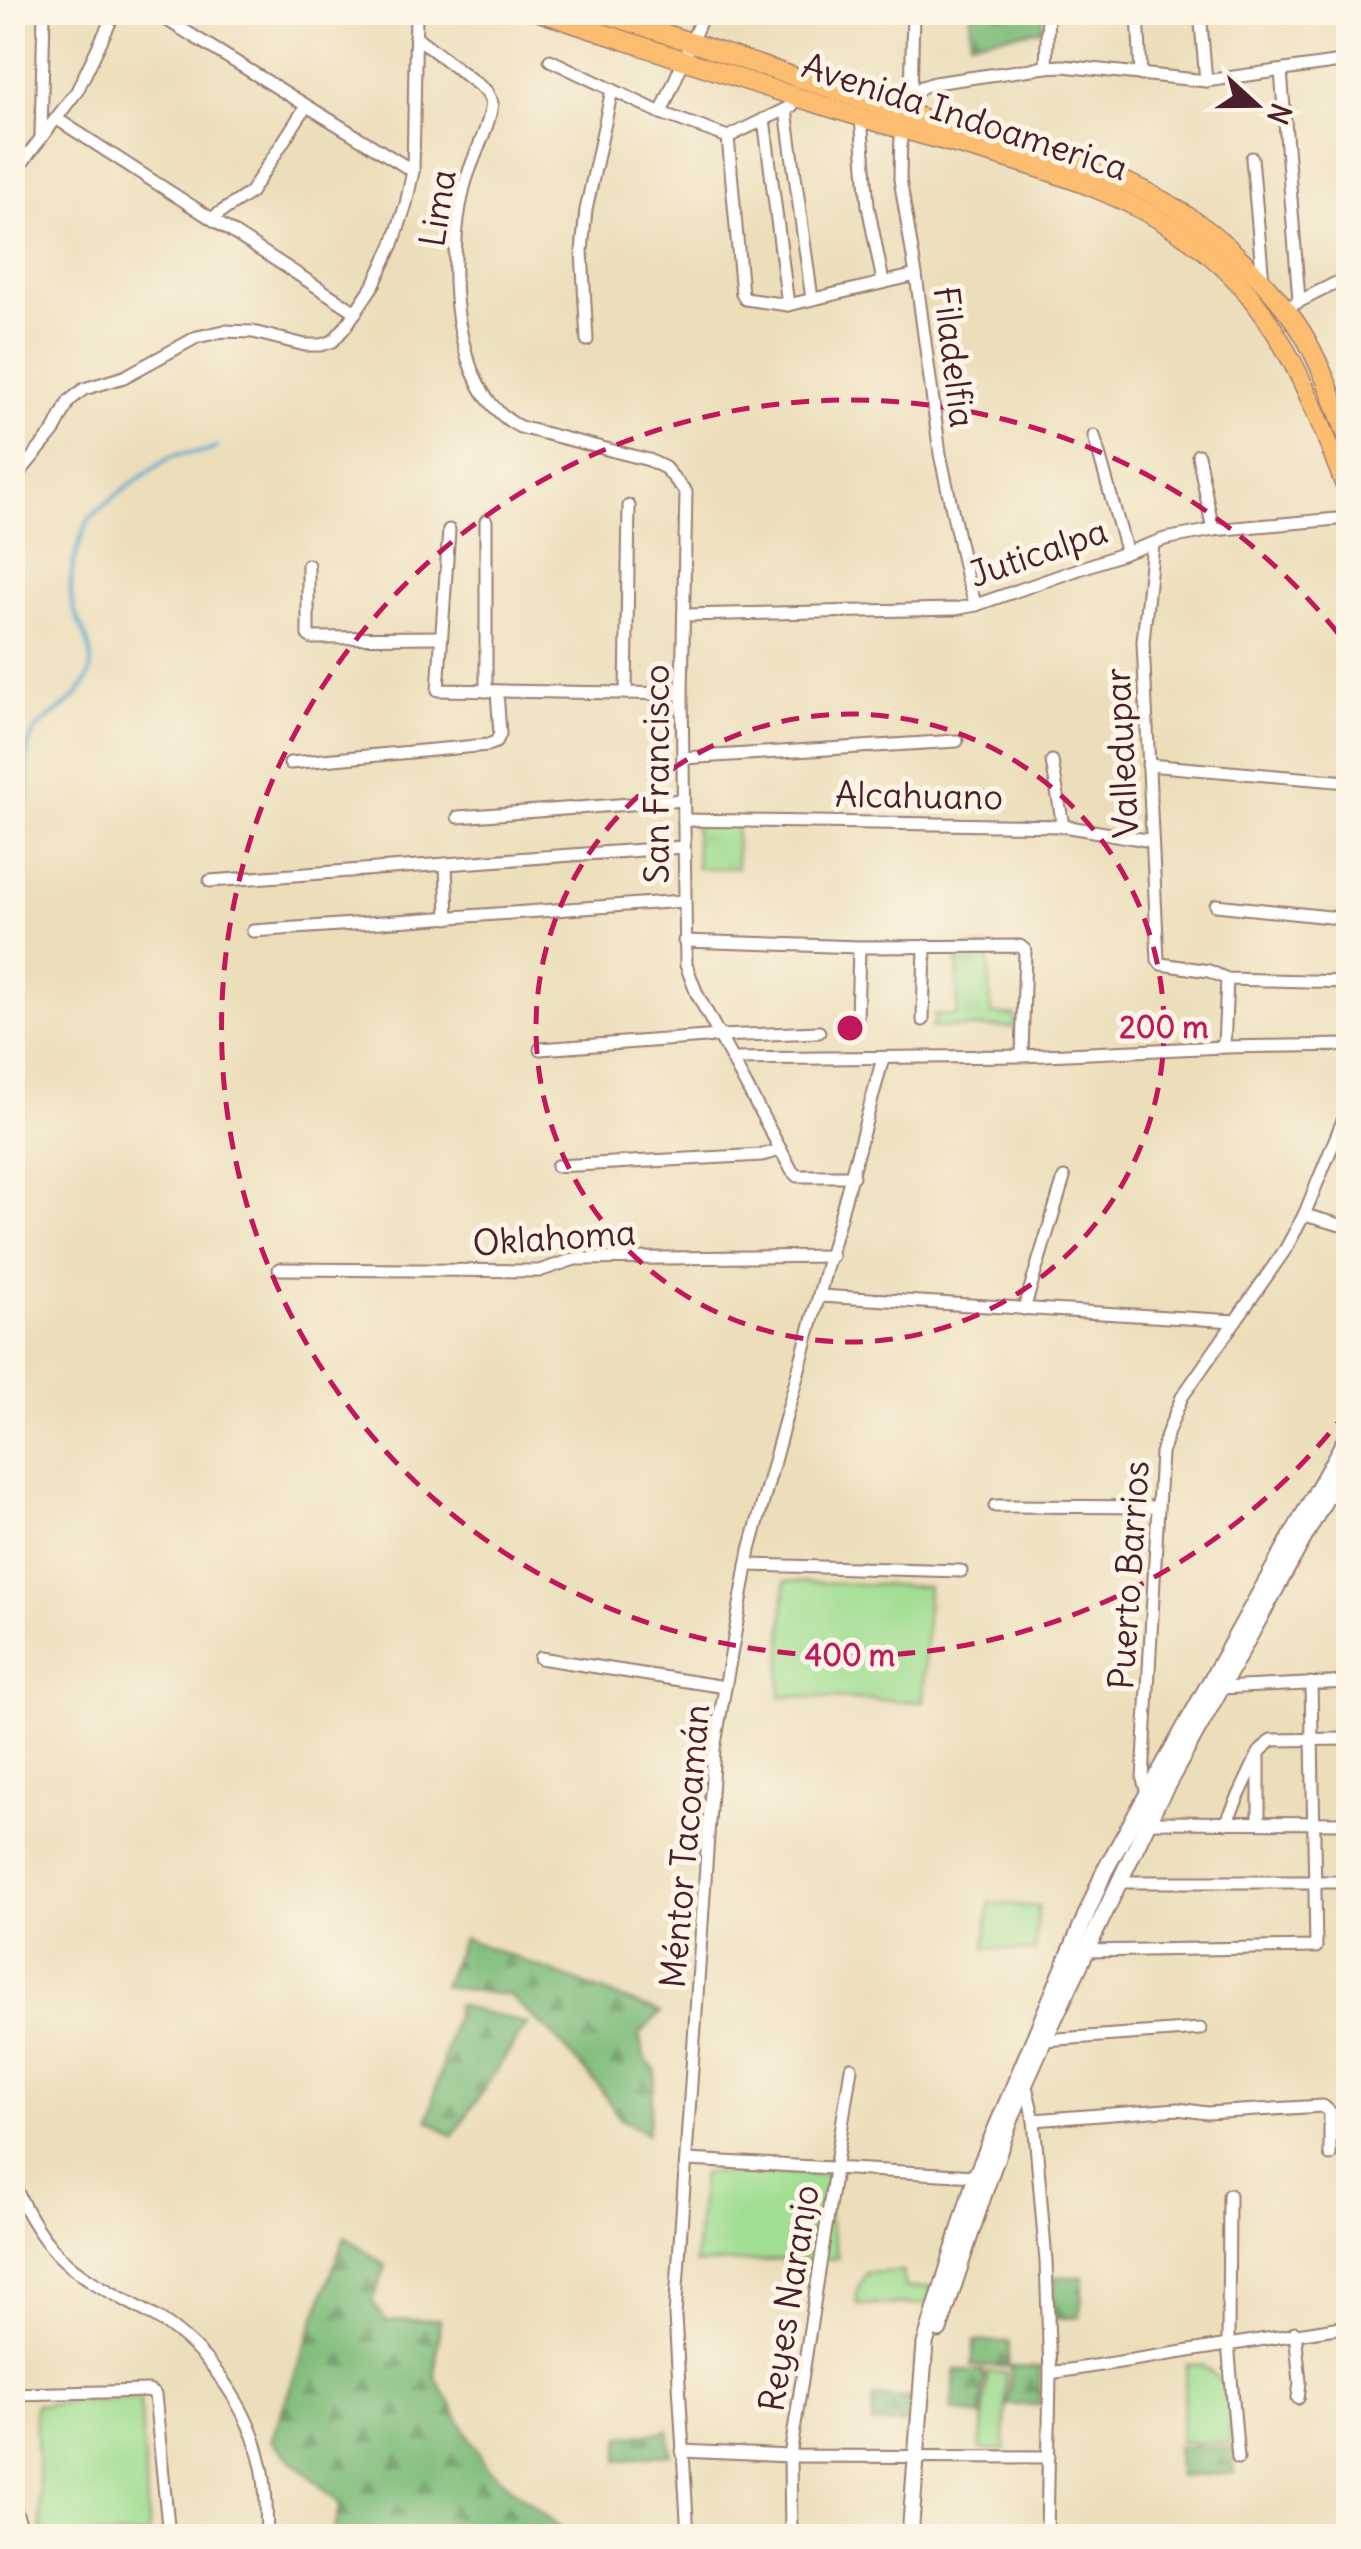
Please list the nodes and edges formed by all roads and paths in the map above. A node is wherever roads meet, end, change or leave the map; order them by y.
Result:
1 (44, 12) edge
2 (116, 12) edge
3 (154, 12) edge
4 (416, 12) edge
5 (539, 12) edge
6 (599, 12) edge
7 (704, 12) edge
8 (913, 12) edge
9 (1048, 12) edge
10 (1138, 12) edge
11 (1200, 12) edge
12 (415, 36) junction
13 (692, 42) junction
14 (550, 60) dead end
15 (685, 60) junction
16 (1348, 61) edge
17 (1046, 67) junction
18 (1281, 71) junction
19 (1140, 75) junction
20 (1206, 81) junction
21 (612, 90) junction
22 (805, 99) junction
23 (306, 108) junction
24 (786, 110) junction
25 (660, 113) junction
26 (906, 113) junction
27 (860, 117) junction
28 (57, 119) junction
29 (764, 119) junction
30 (42, 134) junction
31 (728, 137) junction
32 (1252, 158) dead end
33 (412, 171) junction
34 (12, 176) edge
35 (212, 218) junction
36 (916, 274) junction
37 (1348, 277) edge
38 (1263, 281) junction
39 (882, 282) junction
40 (812, 300) junction
41 (1293, 305) junction
42 (788, 306) junction
43 (356, 312) junction
44 (587, 340) dead end
45 (502, 418) joint
46 (1094, 436) dead end
47 (1348, 439) edge
48 (1198, 456) dead end
49 (12, 482) edge
50 (1348, 493) edge
51 (629, 506) dead end
52 (1348, 518) edge
53 (486, 521) dead end
54 (449, 530) dead end
55 (1212, 530) junction
56 (1153, 544) junction
57 (1126, 550) junction
58 (308, 565) dead end
59 (976, 605) junction
60 (684, 615) junction
61 (442, 637) junction
62 (492, 691) junction
63 (626, 693) junction
64 (682, 694) junction
65 (958, 741) dead end
66 (683, 758) junction
67 (1052, 761) dead end
68 (290, 763) dead end
69 (1148, 765) junction
70 (1348, 782) edge
71 (684, 800) junction
72 (458, 816) dead end
73 (684, 820) junction
74 (1063, 826) junction
75 (1152, 841) junction
76 (684, 846) junction
77 (446, 864) junction
78 (210, 881) dead end
79 (683, 901) junction
80 (1216, 905) dead end
81 (448, 918) junction
82 (1348, 919) edge
83 (253, 931) dead end
84 (684, 940) junction
85 (859, 946) junction
86 (925, 946) junction
87 (1226, 980) junction
88 (1348, 982) edge
89 (857, 1020) dead end
90 (923, 1020) dead end
91 (819, 1032) dead end
92 (720, 1036) junction
93 (1348, 1046) edge
94 (1224, 1047) junction
95 (540, 1049) dead end
96 (1022, 1056) junction
97 (883, 1058) junction
98 (732, 1060) junction
99 (1348, 1108) edge
100 (781, 1150) junction
101 (558, 1166) dead end
102 (853, 1176) junction
103 (1064, 1178) dead end
104 (1304, 1215) junction
105 (1348, 1226) edge
106 (832, 1256) junction
107 (279, 1269) dead end
108 (820, 1296) junction
109 (1024, 1309) junction
110 (1236, 1321) junction
111 (1348, 1435) edge
112 (1348, 1458) edge
113 (995, 1506) dead end
114 (1158, 1507) junction
115 (747, 1566) junction
116 (961, 1571) dead end
117 (540, 1658) dead end
118 (1348, 1682) edge
119 (1312, 1683) junction
120 (725, 1687) junction
121 (1220, 1688) junction
122 (1348, 1739) edge
123 (1313, 1740) junction
124 (1259, 1753) junction
125 (1151, 1800) junction
126 (1148, 1822) junction
127 (1259, 1822) junction
128 (1314, 1822) junction
129 (1226, 1823) junction
130 (1348, 1823) edge
131 (1120, 1882) junction
132 (1317, 1882) junction
133 (1348, 1882) edge
134 (1087, 1951) junction
135 (1200, 2029) dead end
136 (1044, 2040) junction
137 (851, 2068) dead end
138 (1026, 2086) junction
139 (1034, 2120) junction
140 (1330, 2155) dead end
141 (688, 2160) junction
142 (837, 2168) junction
143 (976, 2176) junction
144 (12, 2180) edge
145 (1230, 2195) dead end
146 (1348, 2326) edge
147 (1296, 2332) junction
148 (1228, 2343) junction
149 (1050, 2373) junction
150 (922, 2382) junction
151 (12, 2394) edge
152 (1298, 2398) dead end
153 (682, 2451) junction
154 (790, 2456) junction
155 (914, 2456) junction
156 (1048, 2456) junction
157 (1238, 2458) dead end
158 (12, 2500) edge
159 (24, 2536) edge
160 (169, 2536) edge
161 (267, 2536) edge
162 (688, 2536) edge
163 (791, 2536) edge
164 (910, 2536) edge
165 (1046, 2536) edge

1 - 30 street
2 - 28 street
3 - 23 street
4 - 12 street
5 - 15 main road, Avenida Indoamerica
6 - 13 main road, Avenida Indoamerica
7 - 13 street
8 - 26 street, Filadelfia
9 - 17 street
10 - 19 street
11 - 20 street
12 - 33 street
12 - 45 street, Lima
13 - 15 street
13 - 26 main road, Avenida Indoamerica
14 - 21 street
15 - 22 main road, Avenida Indoamerica
15 - 25 street
16 - 18 street
17 - 19 street
17 - 26 street
18 - 20 street
18 - 41 street
19 - 20 street
21 - 25 street
21 - 44 street
22 - 24 street
22 - 27 main road, Avenida Indoamerica
23 - 33 street
23 - 35 street
24 - 29 street
24 - 40 street
25 - 31 street
26 - 27 main road, Avenida Indoamerica
26 - 36 street, Filadelfia
26 - 38 main road, Avenida Indoamerica
26 - 50 main road, Avenida Indoamerica
27 - 39 street
28 - 30 street
28 - 35 street
29 - 31 street
29 - 42 street
30 - 34 street
31 - 42 street
32 - 38 street
33 - 43 street
35 - 43 street
36 - 39 street
36 - 59 street, Filadelfia
37 - 41 street
38 - 41 main road, Avenida Indoamerica
39 - 40 street
40 - 42 street
41 - 47 main road, Avenida Indoamerica
43 - 49 street
45 - 60 street, San Francisco
46 - 57 street
48 - 55 street
51 - 63 street
52 - 55 street, Juticalpa
53 - 62 street
54 - 61 street
55 - 56 street, Juticalpa
56 - 57 street, Juticalpa
56 - 69 street, Valledupar
57 - 59 street, Juticalpa
58 - 61 street
59 - 60 street, Juticalpa
60 - 64 street, San Francisco
61 - 62 street
62 - 63 street
62 - 68 street
63 - 64 street
64 - 66 street, San Francisco
65 - 66 street
66 - 71 street, San Francisco
67 - 74 street
69 - 70 street
69 - 75 street, Valledupar
71 - 72 street
71 - 73 street, San Francisco
73 - 74 street, Alcahuano
73 - 76 street, San Francisco
74 - 75 street, Alcahuano
75 - 87 street, Valledupar
76 - 77 street
76 - 79 street, San Francisco
77 - 78 street
77 - 81 street
79 - 81 street
79 - 84 street, San Francisco
80 - 82 street
81 - 83 street
84 - 85 street
84 - 92 street, San Francisco
85 - 86 street
85 - 89 street
86 - 90 street
86 - 96 street
87 - 88 street
87 - 94 street
91 - 92 street
92 - 95 street
92 - 98 street, San Francisco
93 - 94 street
94 - 96 street
96 - 97 street
97 - 98 street
97 - 102 street, Méntor Tacoamán
98 - 100 street, San Francisco
99 - 104 street, Puerto Barrios
100 - 101 street
100 - 102 street, San Francisco
102 - 106 street, Méntor Tacoamán
103 - 109 street
104 - 105 street
104 - 110 street, Puerto Barrios
106 - 107 street, Oklahoma
106 - 108 street, Méntor Tacoamán
108 - 109 street
108 - 115 street, Méntor Tacoamán
109 - 110 street
110 - 114 street, Puerto Barrios
111 - 125 street
112 - 121 street
113 - 114 street
114 - 125 street, Puerto Barrios
115 - 116 street
115 - 120 street, Méntor Tacoamán
117 - 120 street
118 - 119 street
119 - 121 street
119 - 123 street
120 - 141 street, Méntor Tacoamán
121 - 125 street
122 - 123 street
123 - 124 street
123 - 128 street
124 - 127 street
124 - 129 street
125 - 126 street
125 - 143 street
126 - 129 street
126 - 131 street
127 - 128 street
127 - 129 street
128 - 130 street
128 - 132 street
131 - 132 street
131 - 134 street
132 - 133 street
132 - 134 street
134 - 136 street
135 - 136 street
136 - 138 street
137 - 142 street, Reyes Naranjo
138 - 139 street
138 - 150 street
139 - 140 street
139 - 149 street
141 - 142 street
141 - 153 street, Méntor Tacoamán
142 - 143 street
142 - 154 street, Reyes Naranjo
143 - 150 street
144 - 161 street
145 - 148 street
146 - 147 street
147 - 148 street
147 - 152 street
148 - 149 street
148 - 157 street
149 - 156 street
150 - 155 street
151 - 160 street
153 - 154 street
153 - 162 street, Méntor Tacoamán
154 - 155 street
154 - 163 street, Reyes Naranjo
155 - 156 street
155 - 164 street
156 - 165 street
158 - 159 street

